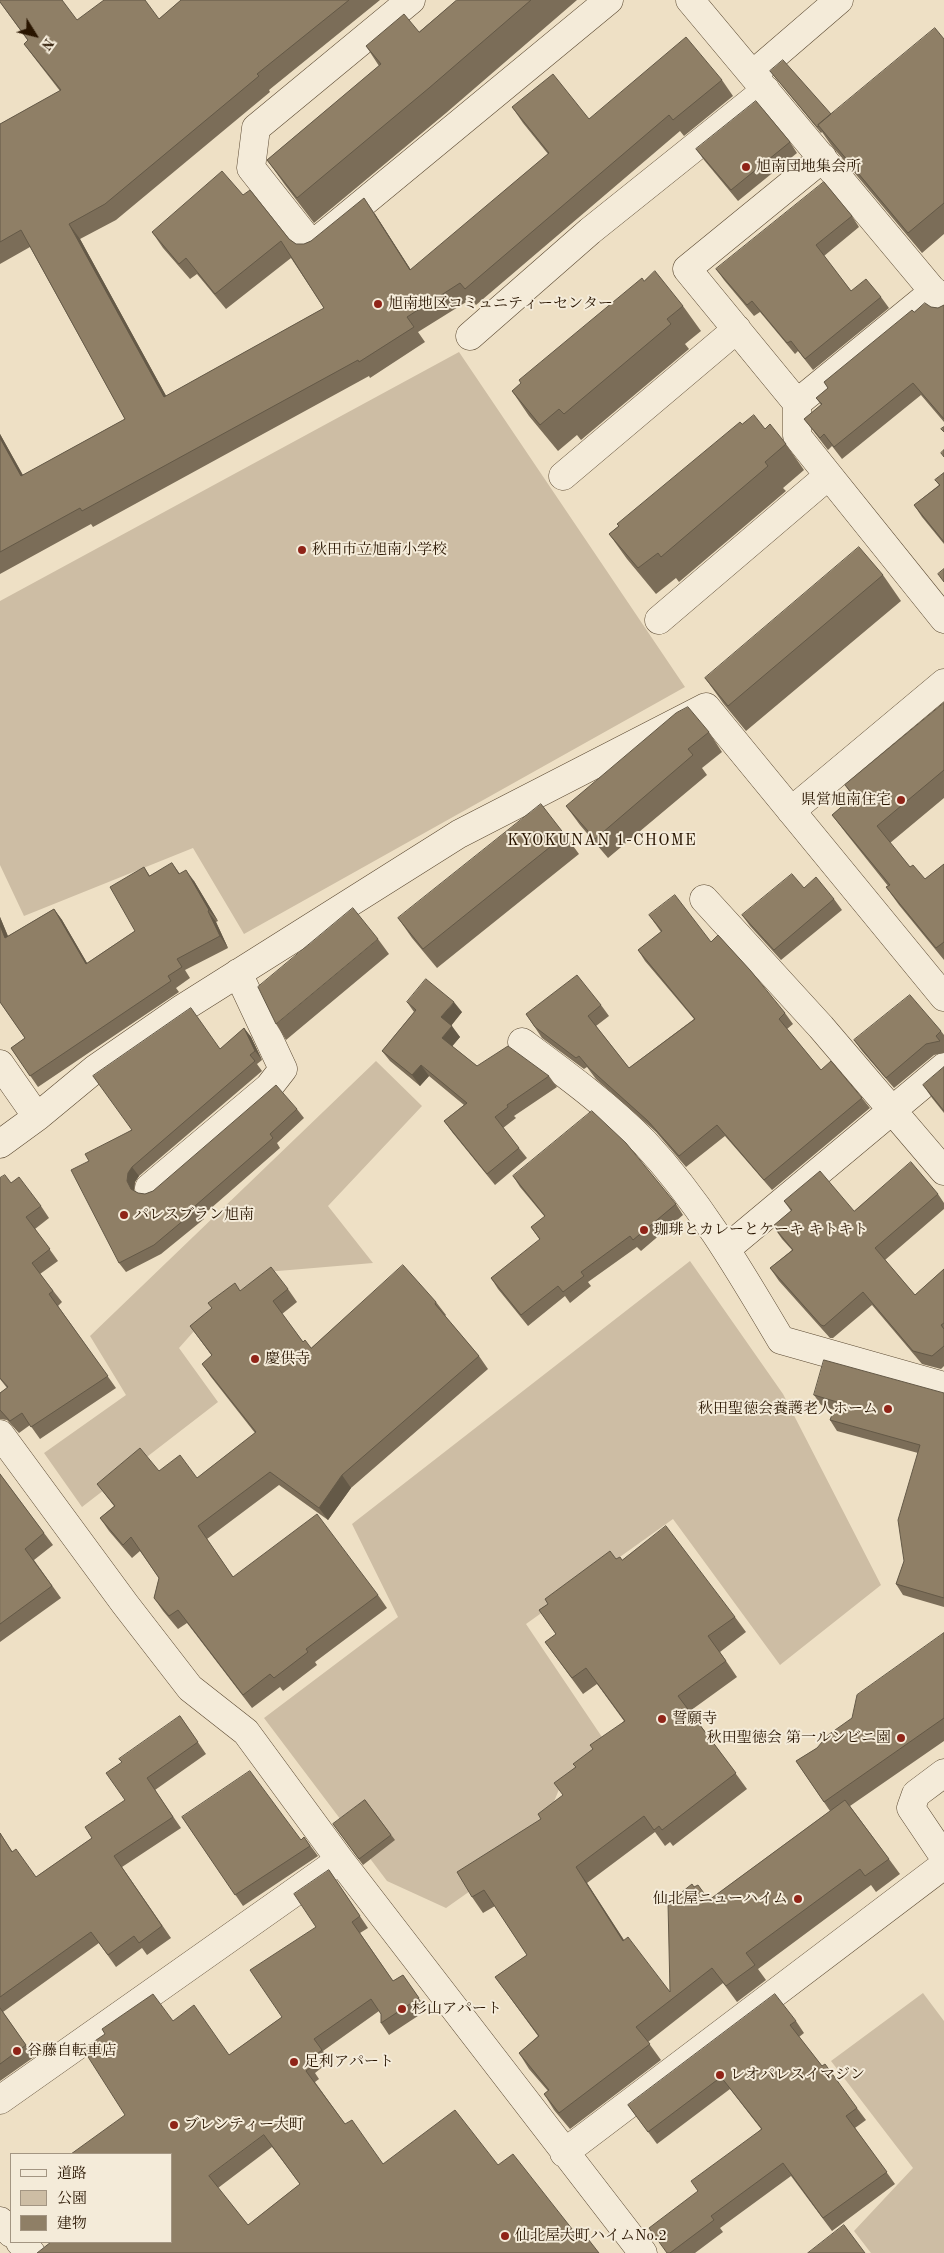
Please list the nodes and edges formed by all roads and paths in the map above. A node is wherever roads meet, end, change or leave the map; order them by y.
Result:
1 (610, 0) edge
2 (690, 0) edge
3 (839, 0) edge
4 (402, 3) edge
5 (759, 82) junction
6 (823, 158) junction
7 (939, 297) edge
8 (737, 329) junction
9 (470, 336) dead end
10 (797, 403) junction
11 (563, 476) dead end
12 (828, 476) junction
13 (944, 619) edge
14 (659, 620) dead end
15 (944, 683) edge
16 (791, 811) junction
17 (704, 899) dead end
18 (238, 973) junction
19 (944, 997) edge
20 (522, 1042) dead end
21 (0, 1064) edge
22 (944, 1067) edge
23 (893, 1112) junction
24 (37, 1117) junction
25 (0, 1144) edge
26 (944, 1171) edge
27 (149, 1188) dead end
28 (726, 1249) junction
29 (944, 1386) edge
30 (0, 1434) edge
31 (944, 1774) edge
32 (944, 1857) edge
33 (340, 1860) junction
34 (944, 1865) edge
35 (0, 2100) edge
36 (564, 2153) junction
37 (0, 2221) edge
38 (10, 2232) edge
39 (21, 2243) edge
40 (31, 2253) edge
41 (643, 2253) edge

1 - 4 street
2 - 5 street
3 - 5 street
5 - 6 street
5 - 9 street
6 - 7 street
6 - 8 street
7 - 10 street
8 - 10 street
8 - 11 street
10 - 12 street
12 - 13 street
12 - 14 street
15 - 16 street
16 - 18 street
16 - 19 street
17 - 23 street
18 - 24 street
18 - 27 street
20 - 28 street
21 - 24 street
22 - 23 street
23 - 26 street
23 - 28 street
24 - 25 street
28 - 29 street
30 - 33 street
31 - 32 street
33 - 35 street
33 - 36 street
34 - 36 street
36 - 41 street
37 - 38 street
39 - 40 street

